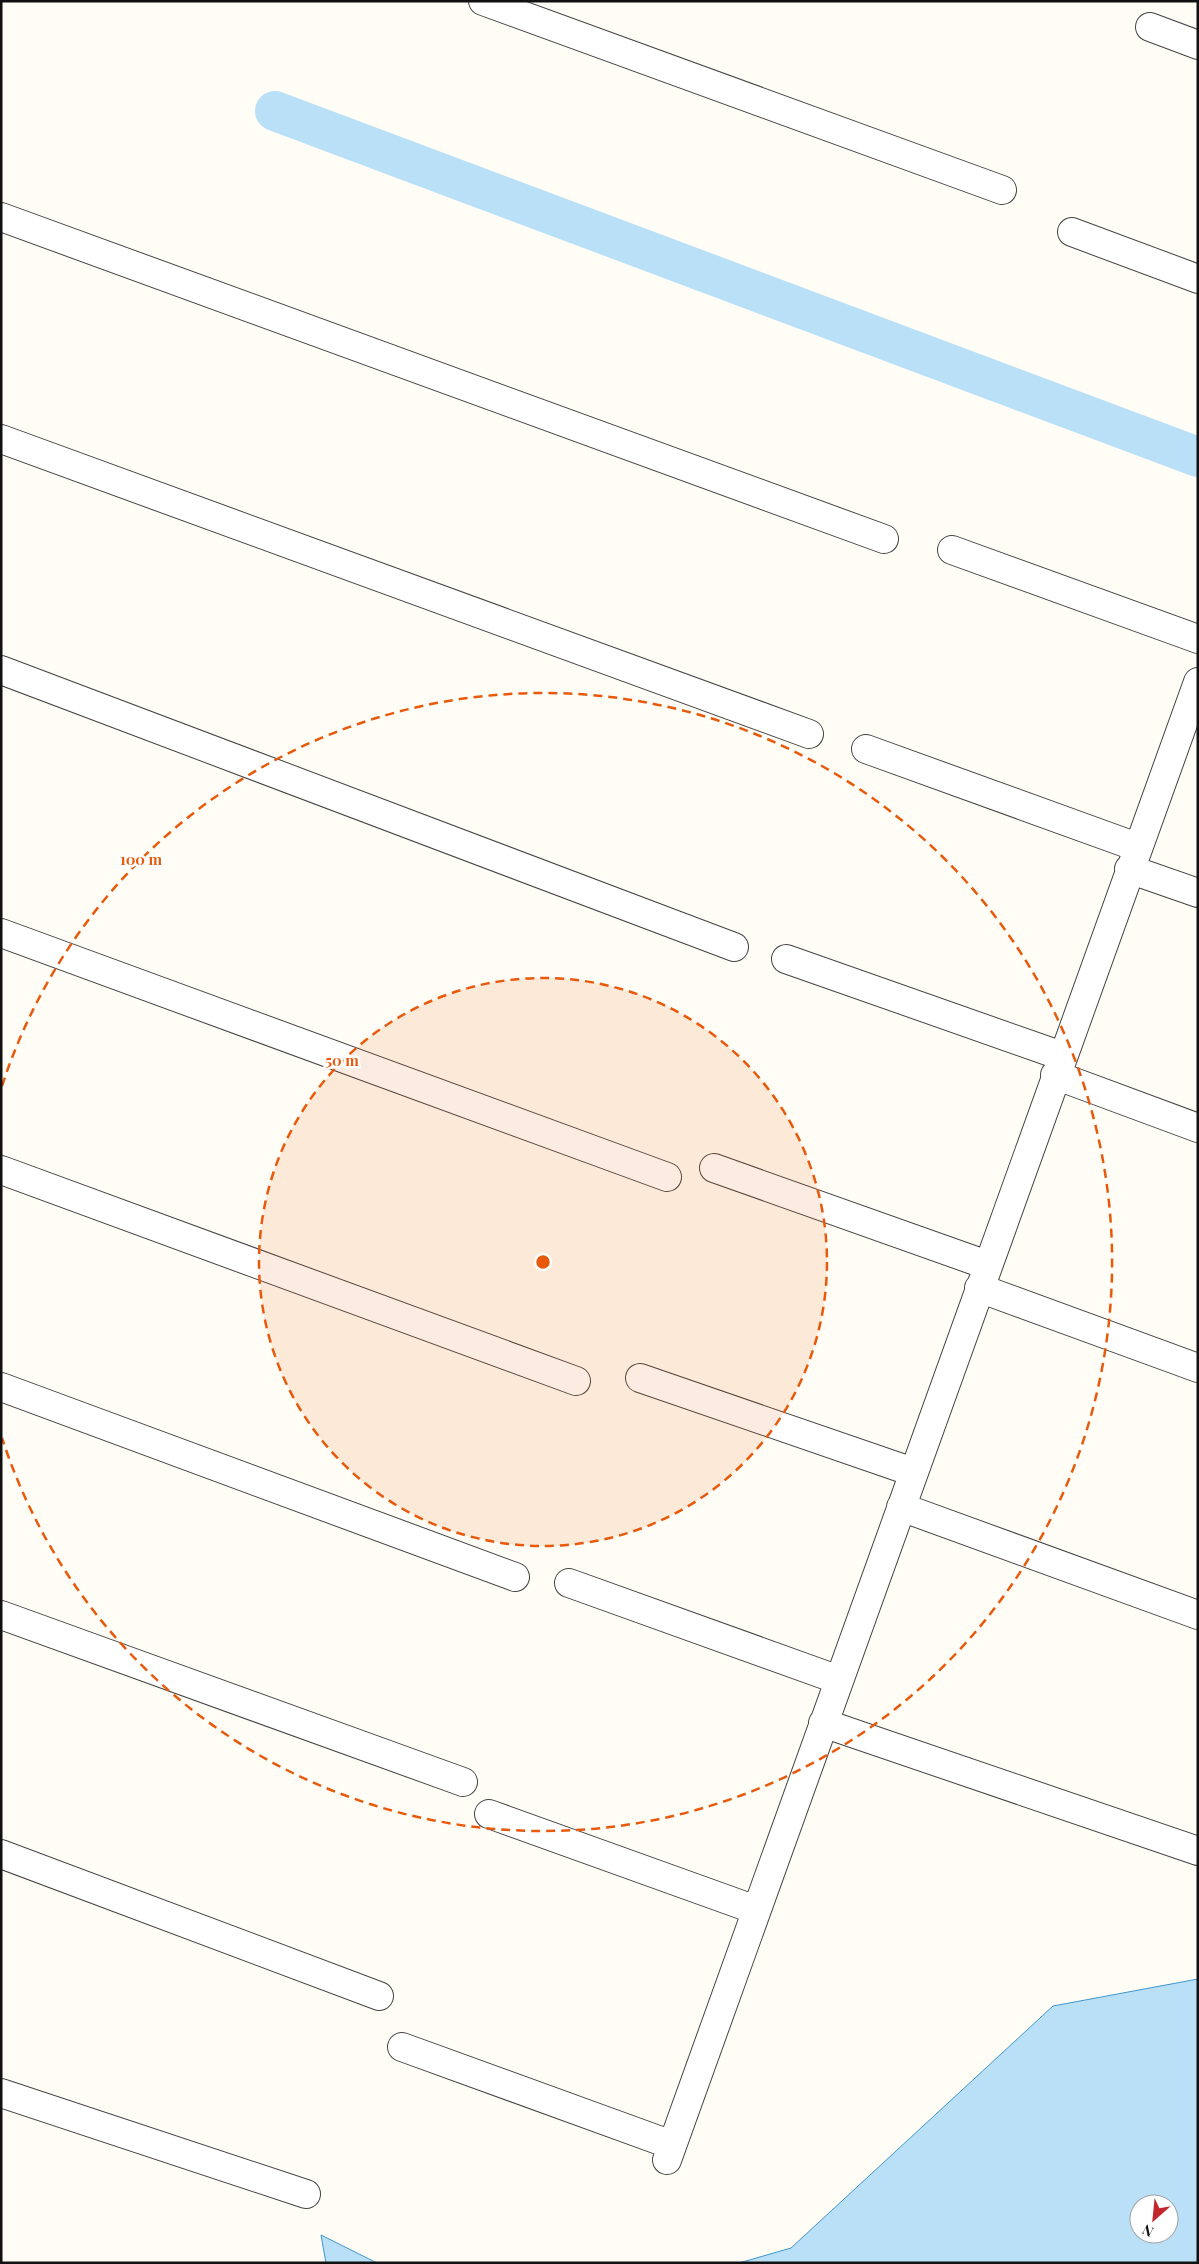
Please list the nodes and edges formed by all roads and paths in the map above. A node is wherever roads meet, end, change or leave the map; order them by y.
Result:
1 (483, 1) edge
2 (1150, 27) dead end
3 (1198, 45) edge
4 (1002, 190) dead end
5 (1, 217) edge
6 (1072, 232) dead end
7 (1198, 279) edge
8 (1, 439) edge
9 (884, 539) dead end
10 (952, 550) dead end
11 (1198, 639) edge
12 (1, 670) edge
13 (1198, 682) edge
14 (809, 734) dead end
15 (866, 749) dead end
16 (1133, 858) junction
17 (1198, 893) edge
18 (1, 933) edge
19 (734, 947) dead end
20 (786, 959) dead end
21 (1059, 1066) junction
22 (1198, 1128) edge
23 (714, 1168) dead end
24 (1, 1170) edge
25 (667, 1177) dead end
26 (983, 1277) junction
27 (1198, 1368) edge
28 (640, 1378) dead end
29 (576, 1381) dead end
30 (1, 1386) edge
31 (913, 1472) junction
32 (901, 1507) junction
33 (515, 1577) dead end
34 (569, 1584) dead end
35 (1, 1615) edge
36 (1198, 1615) edge
37 (839, 1680) junction
38 (823, 1723) junction
39 (463, 1782) dead end
40 (489, 1814) dead end
41 (1198, 1851) edge
42 (1, 1854) edge
43 (756, 1910) junction
44 (380, 1996) dead end
45 (402, 2047) dead end
46 (1, 2093) edge
47 (306, 2194) dead end

1 - 4 street
2 - 3 street
5 - 9 street
6 - 7 street
8 - 14 street
10 - 11 street
12 - 19 street
13 - 16 street
15 - 16 street
16 - 17 street
16 - 21 street
18 - 25 street
20 - 21 street
21 - 22 street
21 - 26 street
23 - 26 street
24 - 29 street
26 - 27 street
26 - 31 street
28 - 31 street
30 - 33 street
31 - 32 street
32 - 36 street
32 - 37 street
34 - 37 street
35 - 39 street
37 - 38 street
38 - 41 street
38 - 43 street
40 - 43 street
42 - 44 street
43 - 45 street
46 - 47 street

